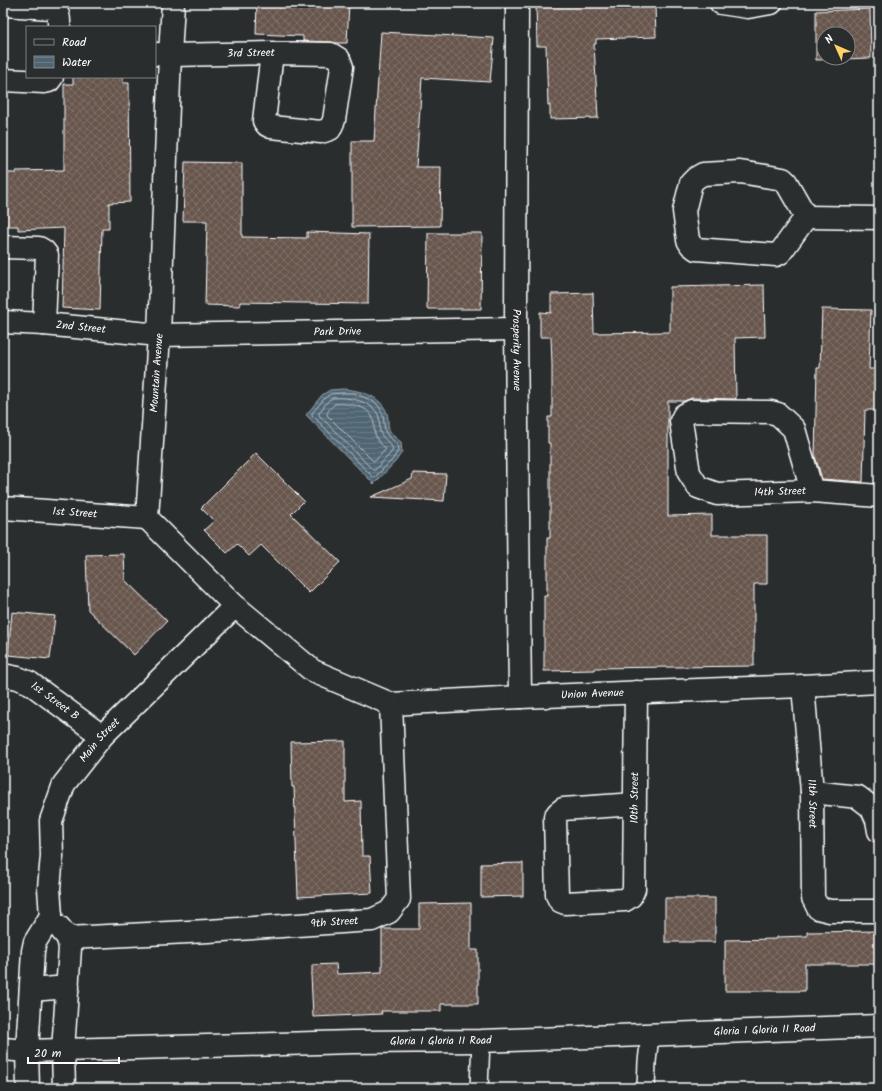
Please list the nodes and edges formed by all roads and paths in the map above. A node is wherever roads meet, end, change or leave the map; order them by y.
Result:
1 (173, 3) edge
2 (517, 3) edge
3 (721, 3) edge
4 (771, 3) edge
5 (3, 5) edge
6 (59, 26) edge
7 (272, 53) junction
8 (163, 54) edge
9 (51, 78) edge
10 (3, 80) edge
11 (806, 217) junction
12 (879, 218) edge
13 (3, 247) edge
14 (3, 322) edge
15 (44, 324) junction
16 (516, 329) junction
17 (159, 335) junction
18 (812, 491) junction
19 (879, 496) edge
20 (3, 508) edge
21 (147, 518) junction
22 (235, 606) junction
23 (3, 675) edge
24 (879, 682) edge
25 (803, 686) junction
26 (636, 692) junction
27 (520, 697) junction
28 (391, 704) junction
29 (102, 736) junction
30 (812, 792) junction
31 (635, 804) junction
32 (879, 832) edge
33 (879, 911) edge
34 (51, 916) junction
35 (68, 938) junction
36 (68, 987) junction
37 (31, 990) junction
38 (879, 1026) edge
39 (650, 1035) junction
40 (481, 1041) junction
41 (3, 1050) edge
42 (63, 1050) junction
43 (27, 1051) junction
44 (28, 1088) edge
45 (64, 1088) edge
46 (479, 1088) edge
47 (646, 1088) edge

1 - 8 street, Mountain Avenue
2 - 16 street, Prosperity Avenue
3 - 4 street
5 - 6 street
7 - 7 street, 3rd Street
7 - 8 street, 3rd Street
8 - 17 street, Mountain Avenue
9 - 10 street
11 - 11 street
11 - 12 street
13 - 15 street
14 - 15 street, 2nd Street
15 - 17 street, 2nd Street
16 - 17 street, Park Drive
16 - 27 street, Prosperity Avenue
17 - 21 street, Mountain Avenue
18 - 18 street, 14th Street
18 - 19 street, 14th Street
20 - 21 street, 1st Street
21 - 22 street
22 - 28 street, Union Avenue
22 - 29 street, Main Street
23 - 29 street, 1st Street B
24 - 25 street, Union Avenue
25 - 26 street, Union Avenue
25 - 30 street, 11th Street
26 - 27 street, Union Avenue
26 - 31 street, 10th Street
27 - 28 street, Union Avenue
28 - 35 street, 9th Street
29 - 34 street, Main Street
30 - 32 street
30 - 33 street, 11th Street
31 - 31 street, 10th Street
34 - 35 street
34 - 37 street
35 - 36 street
36 - 37 street
36 - 42 street
37 - 43 street
38 - 39 street, Gloria I Gloria II Road
39 - 40 street, Gloria I Gloria II Road
39 - 47 lane
40 - 42 street, Gloria I Gloria II Road
40 - 46 lane
41 - 43 street, Gloria I Gloria II Road
42 - 43 street, Gloria I Gloria II Road
42 - 45 street
43 - 44 street

